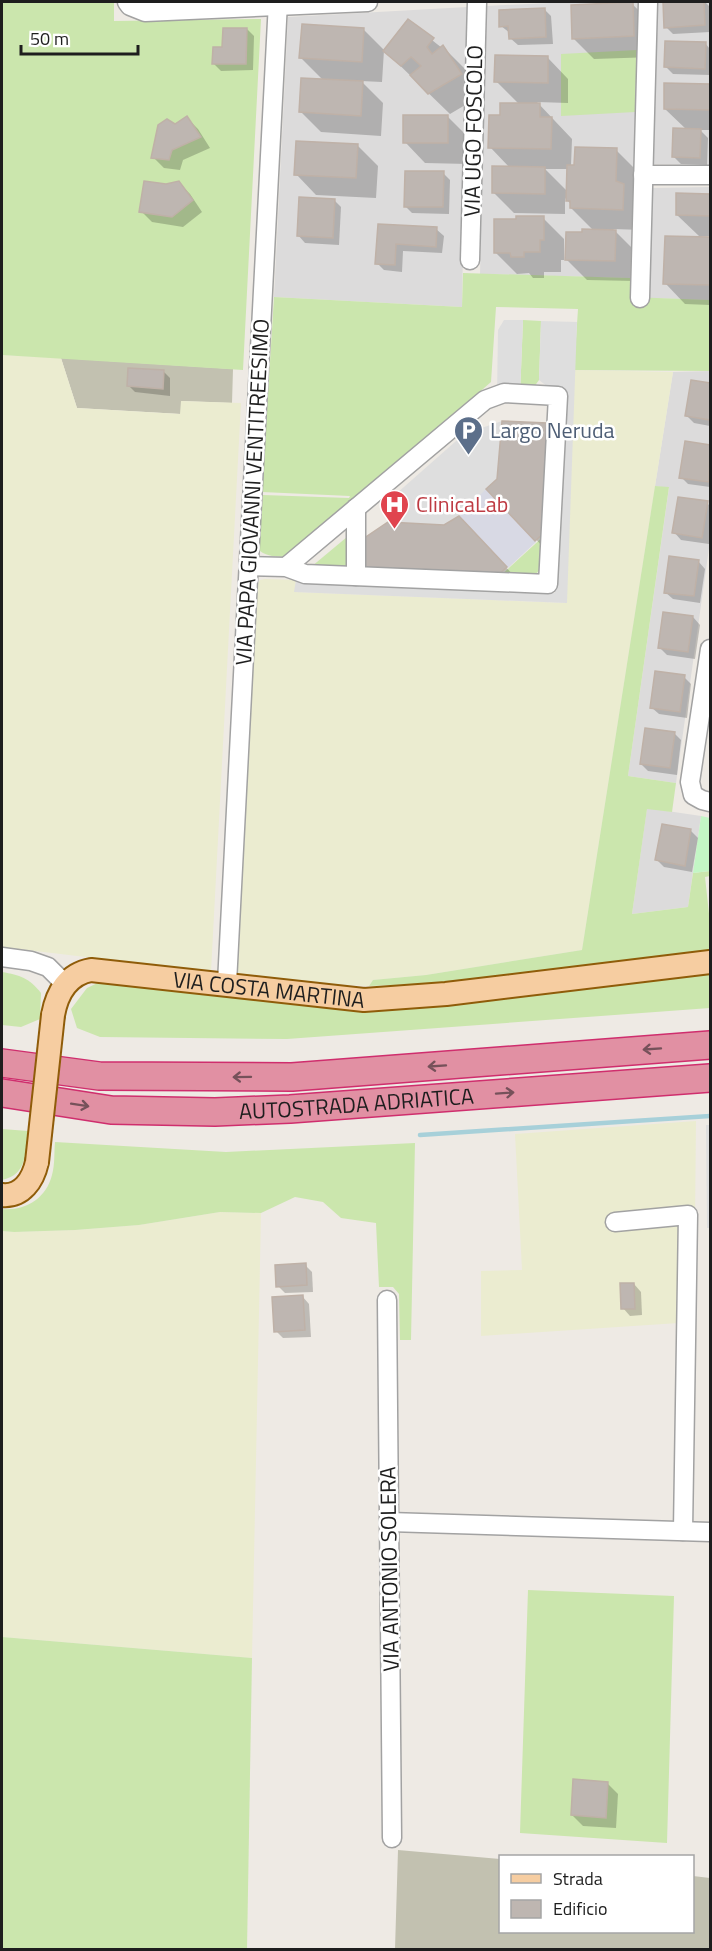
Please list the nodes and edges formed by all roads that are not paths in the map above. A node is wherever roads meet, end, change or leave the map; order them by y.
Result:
1 (368, 2) edge
2 (477, 2) edge
3 (648, 2) edge
4 (129, 4) edge
5 (278, 4) edge
6 (643, 174) junction
7 (711, 175) edge
8 (470, 260) dead end
9 (640, 298) dead end
10 (356, 508) junction
11 (249, 566) junction
12 (286, 567) junction
13 (356, 576) junction
14 (711, 649) edge
15 (711, 802) edge
16 (2, 957) edge
17 (711, 962) edge
18 (227, 984) junction
19 (66, 985) junction
20 (711, 1045) edge
21 (2, 1064) edge
22 (711, 1078) edge
23 (2, 1094) edge
24 (2, 1195) edge
25 (615, 1221) dead end
26 (387, 1300) dead end
27 (389, 1522) junction
28 (683, 1531) junction
29 (711, 1532) edge
30 (392, 1838) dead end

1 - 5 street
2 - 8 street, VIA UGO FOSCOLO
3 - 6 street
4 - 5 street
5 - 11 street, VIA PAPA GIOVANNI VENTITREESIMO
6 - 7 street
6 - 9 street
10 - 12 street
10 - 13 street
10 - 13 street
11 - 12 street
11 - 18 street, VIA PAPA GIOVANNI VENTITREESIMO
12 - 13 street
14 - 15 street
16 - 19 street
17 - 18 main road, VIA COSTA MARTINA
18 - 19 main road, VIA COSTA MARTINA
19 - 24 main road, bridge
20 -> 21 highway, AUTOSTRADA ADRIATICA
23 -> 22 highway, AUTOSTRADA ADRIATICA
25 - 28 street
26 - 27 street, VIA ANTONIO SOLERA
27 - 28 street
27 - 30 street, VIA ANTONIO SOLERA
28 - 29 street

